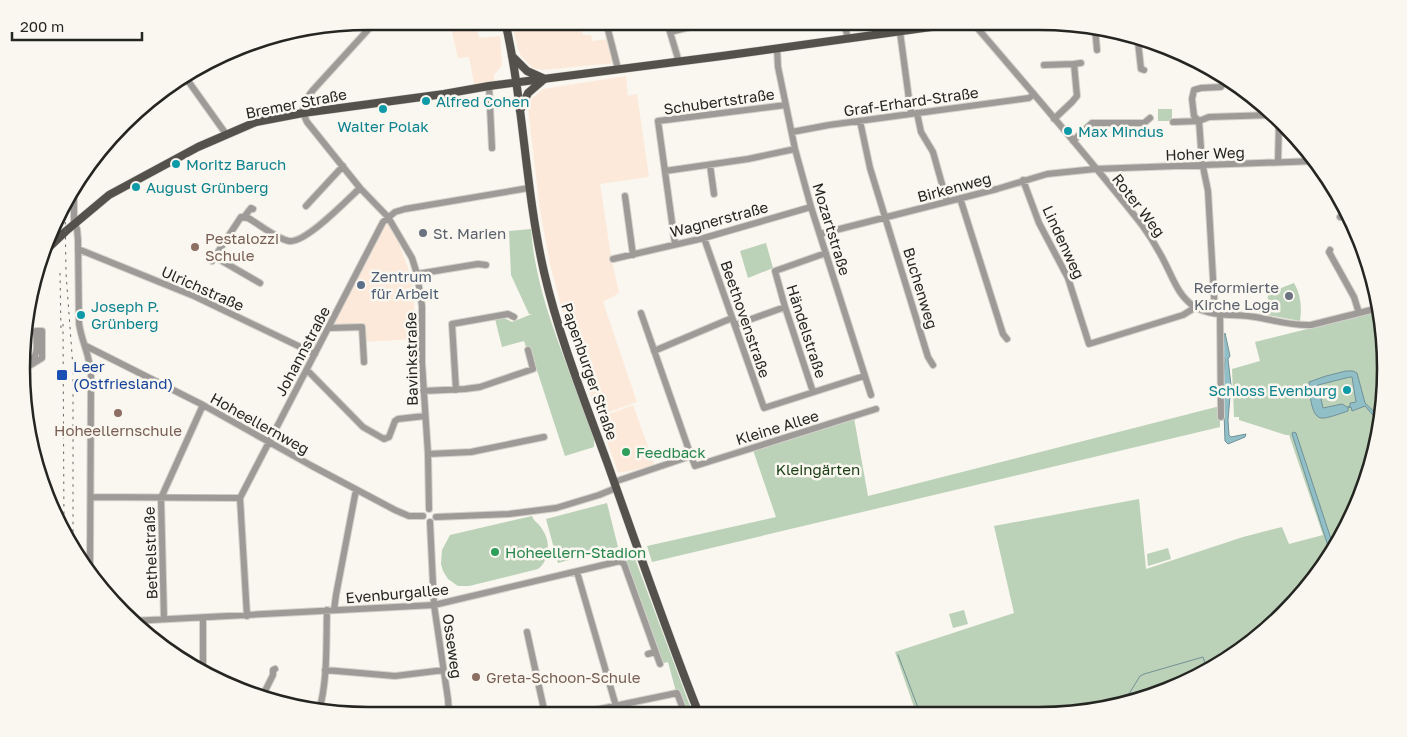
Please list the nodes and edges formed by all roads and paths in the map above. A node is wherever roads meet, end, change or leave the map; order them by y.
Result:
1 (368, 30) edge
2 (507, 30) edge
3 (608, 30) edge
4 (678, 30) edge
5 (846, 30) edge
6 (914, 30) edge
7 (979, 30) edge
8 (670, 32) joint
9 (900, 32) junction
10 (1096, 35) edge
11 (848, 38) junction
12 (1136, 45) edge
13 (774, 49) junction
14 (1097, 50) dead end
15 (511, 54) junction
16 (679, 62) junction
17 (1044, 65) dead end
18 (618, 68) junction
19 (1144, 70) dead end
20 (547, 79) junction
21 (189, 82) edge
22 (515, 83) junction
23 (1222, 84) edge
24 (489, 86) junction
25 (1034, 94) junction
26 (786, 105) junction
27 (304, 112) junction
28 (520, 113) junction
29 (914, 113) junction
30 (1263, 115) edge
31 (1150, 118) dead end
32 (1054, 119) junction
33 (860, 121) junction
34 (1173, 122) dead end
35 (1199, 122) junction
36 (1279, 130) edge
37 (792, 132) junction
38 (226, 134) junction
39 (1073, 141) junction
40 (492, 148) dead end
41 (795, 149) junction
42 (1306, 161) edge
43 (1278, 162) junction
44 (710, 165) junction
45 (1203, 165) junction
46 (343, 166) junction
47 (1095, 169) junction
48 (665, 172) junction
49 (1023, 180) junction
50 (360, 188) junction
51 (529, 188) junction
52 (714, 194) dead end
53 (625, 196) dead end
54 (960, 198) junction
55 (74, 201) edge
56 (947, 202) junction
57 (306, 206) dead end
58 (811, 207) junction
59 (253, 209) dead end
60 (244, 217) junction
61 (388, 217) junction
62 (886, 217) junction
63 (74, 224) junction
64 (820, 234) junction
65 (57, 238) edge
66 (704, 238) junction
67 (675, 244) junction
68 (78, 249) junction
69 (1330, 250) dead end
70 (826, 253) junction
71 (633, 255) junction
72 (613, 259) dead end
73 (486, 265) dead end
74 (417, 274) junction
75 (260, 283) dead end
76 (785, 307) junction
77 (1196, 307) junction
78 (1371, 310) edge
79 (641, 313) dead end
80 (1218, 313) junction
81 (1359, 313) junction
82 (514, 317) dead end
83 (734, 322) junction
84 (329, 328) junction
85 (1007, 339) dead end
86 (86, 346) junction
87 (528, 350) dead end
88 (654, 351) junction
89 (315, 354) junction
90 (30, 362) edge
91 (364, 362) dead end
92 (30, 364) edge
93 (933, 365) dead end
94 (307, 370) junction
95 (864, 376) junction
96 (456, 390) junction
97 (423, 391) junction
98 (814, 392) junction
99 (871, 395) dead end
100 (203, 405) junction
101 (876, 409) dead end
102 (425, 416) junction
103 (1221, 417) dead end
104 (544, 437) dead end
105 (268, 442) junction
106 (428, 454) junction
107 (691, 456) junction
108 (615, 485) junction
109 (356, 490) junction
110 (91, 497) junction
111 (161, 498) junction
112 (240, 498) junction
113 (429, 509) junction
114 (423, 516) junction
115 (436, 517) junction
116 (430, 522) junction
117 (90, 561) edge
118 (577, 572) junction
119 (434, 605) junction
120 (331, 610) junction
121 (247, 616) junction
122 (203, 618) junction
123 (164, 620) junction
124 (143, 621) edge
125 (527, 632) dead end
126 (655, 652) junction
127 (648, 654) dead end
128 (203, 664) edge
129 (660, 664) dead end
130 (275, 669) dead end
131 (325, 670) junction
132 (444, 670) junction
133 (265, 690) edge
134 (321, 703) edge
135 (616, 706) junction
136 (448, 707) edge
137 (543, 707) edge
138 (611, 707) edge
139 (682, 707) edge
140 (696, 707) edge

1 - 27 street
2 - 15 main road, Papenburger Straße
3 - 18 street
4 - 8 street
5 - 11 street
6 - 9 main road, Bremer Straße
7 - 25 street, Roter Weg
8 - 16 street
9 - 11 main road, Bremer Straße
9 - 29 street
10 - 14 street
11 - 13 main road, Bremer Straße
12 - 19 street
13 - 16 main road, Bremer Straße
13 - 26 street, Mozartstraße
15 - 20 main road
15 - 22 main road, Papenburger Straße
16 - 18 main road, Bremer Straße
17 - 32 street
18 - 20 main road, Bremer Straße
20 - 22 main road, Bremer Straße
20 - 28 main road
21 - 38 street
22 - 24 main road, Bremer Straße
22 - 28 main road, Papenburger Straße
23 - 35 street
24 - 27 main road, Bremer Straße
24 - 40 street
25 - 29 street, Graf-Erhard-Straße
25 - 32 street, Roter Weg
26 - 37 street, Mozartstraße
26 - 48 street, Schubertstraße
27 - 38 main road, Bremer Straße
27 - 46 street, Bavinkstraße
28 - 51 main road, Papenburger Straße
29 - 33 street, Graf-Erhard-Straße
29 - 56 street
30 - 35 street
31 - 39 street
32 - 39 street, Roter Weg
33 - 37 street, Graf-Erhard-Straße
33 - 62 street, Buchenweg
34 - 35 street
35 - 45 street
36 - 43 street
37 - 41 street, Mozartstraße
38 - 63 main road, Bremer Straße
39 - 47 street, Roter Weg
41 - 44 street
41 - 58 street, Mozartstraße
42 - 43 street, Hoher Weg
43 - 45 street, Hoher Weg
44 - 48 street
44 - 52 street
45 - 47 street, Hoher Weg
45 - 80 street
46 - 50 street, Bavinkstraße
46 - 57 street
47 - 49 street, Birkenweg
47 - 77 street, Roter Weg
48 - 67 street, Schubertstraße
49 - 54 street, Birkenweg
49 - 77 street, Lindenweg
50 - 60 street
50 - 61 street, Bavinkstraße
51 - 61 street
51 - 108 main road, Papenburger Straße
53 - 71 street
54 - 56 street, Birkenweg
54 - 85 street
55 - 63 street
56 - 62 street, Birkenweg
58 - 64 street, Mozartstraße
58 - 66 street, Wagnerstraße
59 - 60 street
60 - 75 street
61 - 74 street, Bavinkstraße
61 - 84 street, Johannstraße
62 - 64 street, Birkenweg
62 - 93 street, Buchenweg
63 - 65 main road, Bremer Straße
63 - 68 street
64 - 70 street, Mozartstraße
66 - 67 street, Wagnerstraße
66 - 83 street, Beethovenstraße
67 - 71 street, Wagnerstraße
68 - 86 street
68 - 89 street, Ulrichstraße
69 - 81 street
70 - 76 street, Händelstraße
70 - 95 street, Mozartstraße
71 - 72 street, Wagnerstraße
73 - 74 street
74 - 97 street, Bavinkstraße
76 - 83 street
76 - 98 street, Händelstraße
77 - 80 street, Roter Weg
78 - 81 street, Roter Weg
79 - 88 street
80 - 81 street, Roter Weg
80 - 103 street
82 - 96 street
83 - 88 street
83 - 98 street, Beethovenstraße
84 - 89 street, Johannstraße
84 - 91 street
86 - 100 street, Hoheellernweg
86 - 110 street
87 - 96 street
88 - 107 street
89 - 94 street, Johannstraße
90 - 92 street
94 - 102 street
94 - 105 street, Johannstraße
95 - 98 street
95 - 99 street, Mozartstraße
96 - 97 street
97 - 102 street, Bavinkstraße
100 - 105 street, Hoheellernweg
100 - 111 street, Bethelstraße
101 - 107 street, Kleine Allee
102 - 106 street, Bavinkstraße
104 - 106 street
105 - 109 street, Hoheellernweg
105 - 112 street, Johannstraße
106 - 113 street, Bavinkstraße
107 - 108 street
108 - 115 street
108 - 140 main road, Papenburger Straße
109 - 114 street, Hoheellernweg
109 - 120 street
110 - 111 street
110 - 117 street
111 - 112 street
111 - 123 street, Bethelstraße
112 - 121 street
113 - 114 street
113 - 115 street
114 - 116 street
115 - 116 street
116 - 119 street, Osseweg
118 - 119 street, Evenburgallee
118 - 126 street, Evenburgallee
118 - 135 street
119 - 120 street, Evenburgallee
119 - 132 street, Osseweg
120 - 121 street, Evenburgallee
120 - 131 street
121 - 122 street, Evenburgallee
122 - 123 street, Evenburgallee
122 - 128 street
123 - 124 street, Evenburgallee
125 - 137 street
126 - 127 street
126 - 129 street, Evenburgallee
130 - 133 street
131 - 132 street
131 - 134 street
132 - 136 street, Osseweg
135 - 138 street
135 - 139 street

